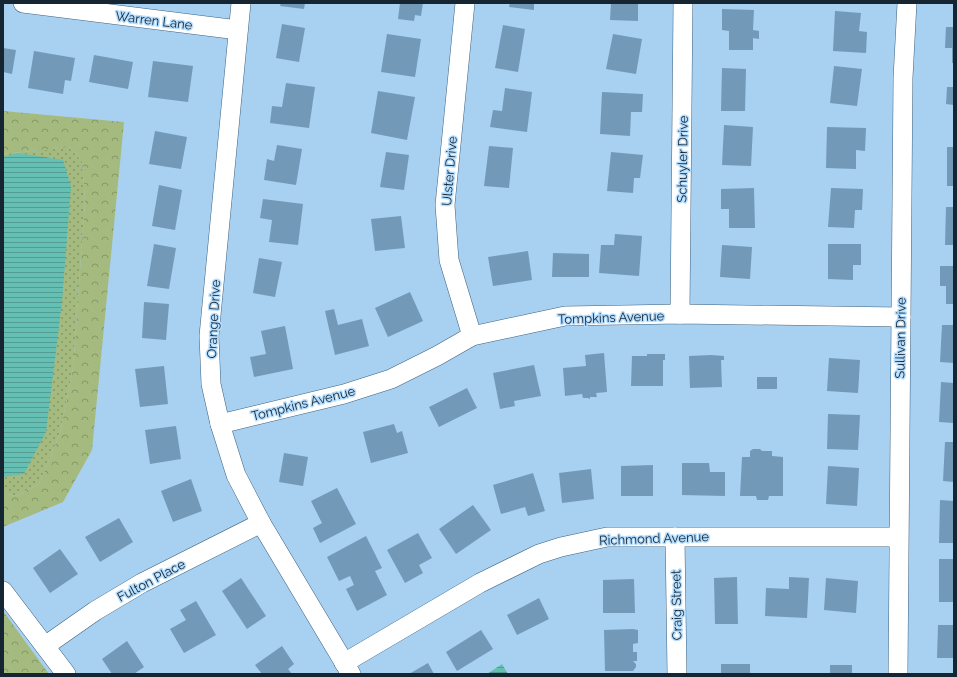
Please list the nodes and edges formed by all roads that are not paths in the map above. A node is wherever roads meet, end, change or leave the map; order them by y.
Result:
1 (23, 3) edge
2 (241, 3) edge
3 (465, 3) edge
4 (683, 3) edge
5 (907, 3) edge
6 (238, 30) junction
7 (680, 314) junction
8 (901, 317) junction
9 (472, 336) junction
10 (220, 424) junction
11 (262, 523) junction
12 (675, 537) junction
13 (898, 537) junction
14 (3, 591) edge
15 (45, 646) junction
16 (348, 668) edge
17 (66, 674) edge
18 (677, 674) edge
19 (898, 674) edge

1 - 6 street, Warren Lane
2 - 6 street, Orange Drive
3 - 9 street, Ulster Drive
4 - 7 street, Schuyler Drive
5 - 8 street, Sullivan Drive
6 - 10 street, Orange Drive
7 - 8 street, Tompkins Avenue
7 - 9 street, Tompkins Avenue
8 - 13 street, Sullivan Drive
9 - 10 street, Tompkins Avenue
10 - 11 street, Orange Drive
11 - 15 street, Fulton Place
11 - 16 street, Orange Drive
12 - 13 street, Richmond Avenue
12 - 16 street, Richmond Avenue
12 - 18 street, Craig Street
13 - 19 street, Sullivan Drive
14 - 15 street
15 - 17 street

